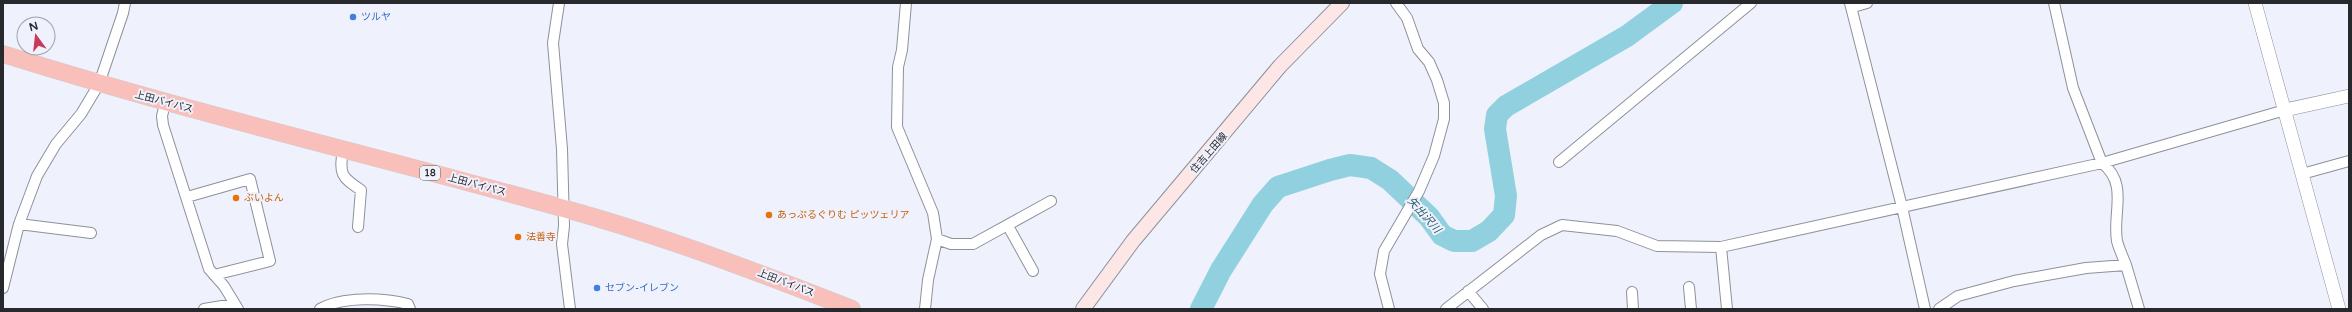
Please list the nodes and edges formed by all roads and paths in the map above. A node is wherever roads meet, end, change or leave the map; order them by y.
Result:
1 (125, 3) edge
2 (559, 3) edge
3 (906, 3) edge
4 (1342, 3) edge
5 (1396, 3) edge
6 (1751, 3) edge
7 (1867, 3) edge
8 (2054, 3) edge
9 (2255, 3) edge
10 (1852, 5) edge
11 (3, 54) edge
12 (99, 84) junction
13 (2349, 96) edge
14 (165, 102) junction
15 (2285, 110) junction
16 (343, 150) junction
17 (2349, 161) edge
18 (1559, 162) dead end
19 (2102, 163) junction
20 (2302, 174) junction
21 (187, 197) junction
22 (1051, 201) dead end
23 (563, 208) junction
24 (1902, 208) junction
25 (19, 224) junction
26 (1008, 226) junction
27 (358, 227) dead end
28 (90, 233) dead end
29 (937, 239) junction
30 (1721, 247) junction
31 (2126, 265) junction
32 (1032, 271) dead end
33 (214, 276) junction
34 (1689, 287) dead end
35 (3, 288) edge
36 (1468, 292) junction
37 (1632, 292) dead end
38 (236, 306) edge
39 (204, 309) edge
40 (320, 309) edge
41 (410, 309) edge
42 (570, 309) edge
43 (852, 309) edge
44 (925, 309) edge
45 (1083, 309) edge
46 (1389, 309) edge
47 (1446, 309) edge
48 (1483, 309) edge
49 (1634, 309) edge
50 (1691, 309) edge
51 (1727, 309) edge
52 (1925, 309) edge
53 (1939, 309) edge
54 (2139, 309) edge
55 (2340, 309) edge

1 - 12 street
2 - 23 street
3 - 29 street
4 - 45 main road, 住吉上田線
5 - 46 street
6 - 18 street
7 - 10 street
8 - 19 street
9 - 15 street
10 - 24 street
11 - 12 highway, 上田バイパス / 18
12 - 14 highway, 上田バイパス / 18
12 - 25 street
13 - 15 street
14 - 16 highway, 上田バイパス / 18
14 - 21 street
15 - 19 street
15 - 20 street
16 - 23 highway, 上田バイパス / 18
16 - 27 street
17 - 20 street
19 - 24 street
19 - 31 street
20 - 55 street
21 - 33 street
21 - 33 street
22 - 26 street
23 - 42 street
23 - 43 highway, 上田バイパス / 18
24 - 30 street
24 - 52 street
25 - 28 street
25 - 35 street
26 - 29 street
26 - 32 street
29 - 44 street
30 - 36 street
30 - 51 street
31 - 53 street
31 - 54 street
33 - 38 street
34 - 50 street
36 - 47 street
36 - 48 street
37 - 49 street
38 - 39 street
40 - 41 street

